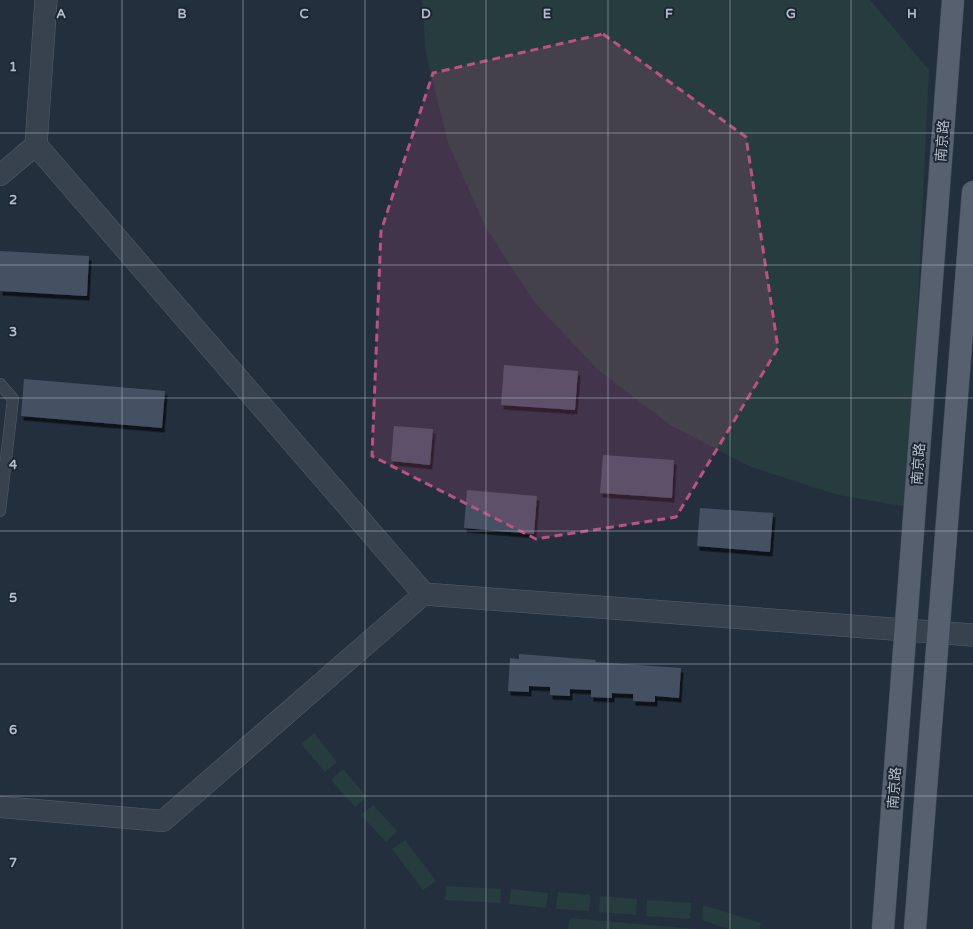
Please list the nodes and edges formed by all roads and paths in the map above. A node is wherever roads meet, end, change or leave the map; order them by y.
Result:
1 (46, 0) edge
2 (953, 0) edge
3 (36, 145) junction
4 (0, 175) edge
5 (973, 192) edge
6 (0, 384) edge
7 (0, 511) edge
8 (424, 594) junction
9 (905, 629) junction
10 (937, 632) junction
11 (973, 635) edge
12 (0, 807) edge
13 (883, 929) edge
14 (915, 929) edge

1 - 3 street
2 - 9 main road, 南京路
3 - 4 street
3 - 8 street
5 - 10 main road
6 - 7 lane
8 - 9 street
8 - 12 street
9 - 10 street
9 - 13 main road, 南京路
10 - 11 street
10 - 14 main road

